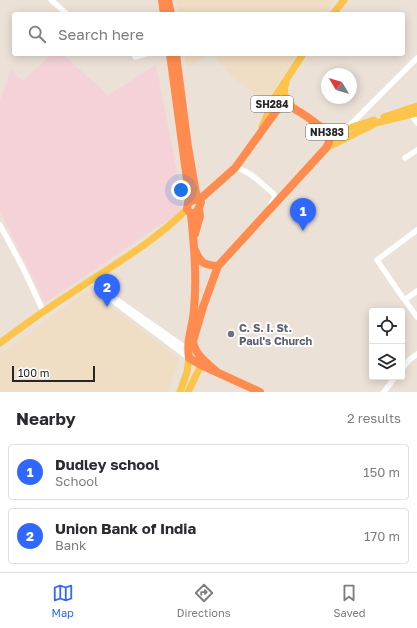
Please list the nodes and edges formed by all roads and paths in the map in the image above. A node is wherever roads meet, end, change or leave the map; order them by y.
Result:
1 (51, 0) edge
2 (162, 0) edge
3 (168, 0) edge
4 (344, 0) edge
5 (66, 12) edge
6 (164, 12) edge
7 (171, 12) edge
8 (335, 12) edge
9 (139, 56) edge
10 (170, 56) edge
11 (176, 56) edge
12 (302, 56) edge
13 (135, 57) dead end
14 (417, 58) edge
15 (288, 77) junction
16 (417, 106) edge
17 (299, 112) junction
18 (414, 113) edge
19 (417, 123) edge
20 (345, 130) junction
21 (259, 132) junction
22 (328, 133) junction
23 (326, 148) junction
24 (417, 150) edge
25 (405, 158) dead end
26 (234, 168) junction
27 (193, 178) junction
28 (212, 188) junction
29 (193, 205) junction
30 (0, 225) edge
31 (252, 229) junction
32 (417, 230) edge
33 (194, 246) junction
34 (218, 266) junction
35 (90, 281) junction
36 (417, 291) edge
37 (404, 299) junction
38 (43, 311) junction
39 (417, 317) edge
40 (0, 342) edge
41 (188, 354) junction
42 (417, 354) edge
43 (200, 361) junction
44 (405, 366) edge
45 (394, 380) edge
46 (180, 392) edge
47 (188, 392) edge
48 (260, 392) edge
49 (384, 392) edge

1 - 5 street
2 - 6 highway
3 - 7 highway
4 - 8 main road
9 - 13 street
10 - 29 highway
11 - 27 highway
12 - 15 main road, SH284
14 - 20 street
15 - 17 main road, SH284
15 - 21 main road, SH284
16 - 20 main road
17 - 21 highway, NH383
17 - 22 highway, NH383
18 - 19 street
18 - 23 main road
20 - 22 main road
21 - 26 highway, NH383
22 - 23 highway, NH383
23 - 31 highway, NH383
24 - 25 street
26 - 28 highway, NH383
26 - 31 street
27 - 28 highway
27 - 29 highway
28 - 29 highway, NH383
29 - 33 highway
29 - 33 highway
29 - 35 main road
30 - 38 street
31 - 34 highway, NH383
32 - 37 street
33 - 34 highway
33 - 41 highway
34 - 43 highway, NH383
35 - 38 main road
35 - 41 street
36 - 37 street
37 - 39 street
38 - 40 main road
41 - 43 highway
41 - 46 main road
42 - 44 street
43 - 47 main road
43 - 48 highway
45 - 49 street

